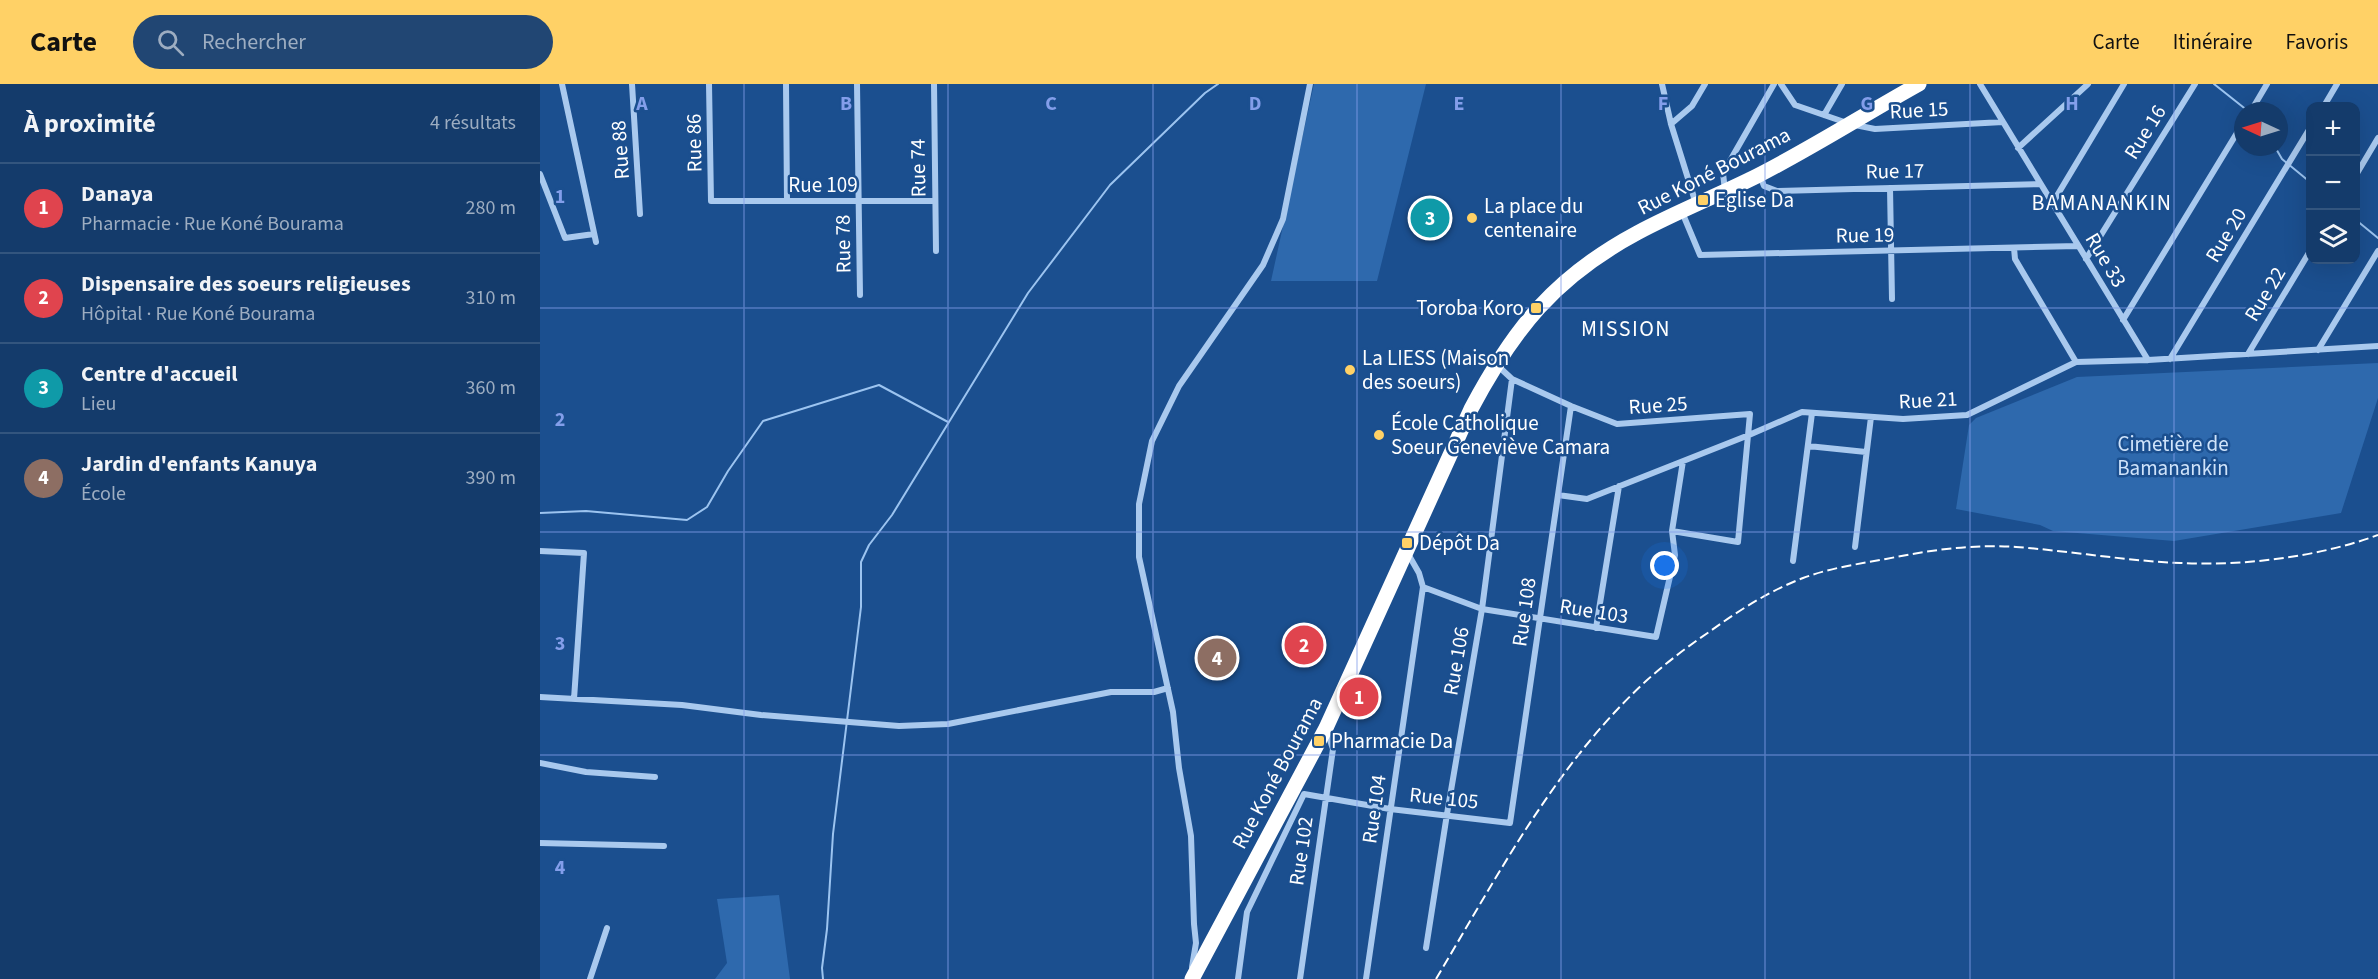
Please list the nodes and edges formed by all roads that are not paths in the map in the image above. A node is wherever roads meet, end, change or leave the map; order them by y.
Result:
1 (562, 84) edge
2 (632, 84) edge
3 (709, 84) edge
4 (786, 84) edge
5 (857, 84) edge
6 (934, 84) edge
7 (1310, 84) edge
8 (1662, 84) edge
9 (1705, 84) edge
10 (1774, 84) edge
11 (1781, 84) edge
12 (1842, 84) edge
13 (1919, 84) edge
14 (1980, 84) edge
15 (2088, 84) edge
16 (2124, 84) edge
17 (2194, 84) edge
18 (2267, 84) edge
19 (2337, 84) edge
20 (2256, 102) edge
21 (2326, 102) edge
22 (1824, 115) junction
23 (2002, 122) junction
24 (1671, 124) junction
25 (1850, 124) junction
26 (2306, 135) edge
27 (2234, 138) edge
28 (2378, 138) edge
29 (2018, 148) junction
30 (2360, 167) edge
31 (540, 174) edge
32 (1759, 175) junction
33 (2040, 184) junction
34 (1890, 188) junction
35 (1725, 192) junction
36 (711, 201) joint
37 (787, 201) junction
38 (859, 201) junction
39 (935, 201) junction
40 (2052, 204) junction
41 (1696, 205) junction
42 (1682, 212) junction
43 (640, 214) dead end
44 (594, 234) junction
45 (596, 242) dead end
46 (2078, 246) junction
47 (2014, 248) junction
48 (1891, 251) junction
49 (2378, 251) edge
50 (936, 252) dead end
51 (2306, 257) edge
52 (2086, 259) junction
53 (860, 295) dead end
54 (1892, 299) dead end
55 (2123, 320) junction
56 (2378, 346) edge
57 (2318, 350) junction
58 (2248, 354) junction
59 (2170, 359) junction
60 (2148, 360) junction
61 (2076, 362) junction
62 (1496, 363) junction
63 (1512, 379) junction
64 (1571, 406) junction
65 (1812, 413) junction
66 (1871, 417) junction
67 (1749, 435) junction
68 (1808, 446) junction
69 (1866, 452) junction
70 (1683, 461) junction
71 (1618, 486) junction
72 (1558, 495) junction
73 (1672, 531) junction
74 (1855, 547) dead end
75 (540, 551) edge
76 (1407, 552) junction
77 (1793, 561) dead end
78 (1423, 587) junction
79 (1482, 609) junction
80 (1540, 618) junction
81 (1596, 628) junction
82 (1168, 688) junction
83 (540, 697) edge
84 (574, 699) junction
85 (1326, 728) junction
86 (540, 763) edge
87 (655, 777) dead end
88 (1326, 797) junction
89 (1390, 809) junction
90 (1447, 814) junction
91 (1510, 823) joint
92 (540, 843) edge
93 (664, 846) dead end
94 (607, 928) dead end
95 (1426, 948) dead end
96 (590, 979) edge
97 (1190, 979) edge
98 (1238, 979) edge
99 (1300, 979) edge
100 (1366, 979) edge

1 - 44 street
2 - 43 street, Rue 88
3 - 36 street, Rue 86
4 - 37 street
5 - 38 street, Rue 78
6 - 39 street, Rue 74
7 - 82 street
8 - 24 street
9 - 24 street
10 - 35 street
11 - 22 street, Rue 15
12 - 22 street
13 - 25 highway, Rue Koné Bourama
14 - 23 street, Rue 33
15 - 29 street
16 - 40 street
17 - 52 street, Rue 16
18 - 20 street
19 - 21 street
22 - 25 street, Rue 15
23 - 25 street, Rue 15
23 - 29 street, Rue 33
24 - 41 street
25 - 32 highway, Rue Koné Bourama
26 - 59 street, Rue 20
27 - 55 street
28 - 30 street
29 - 33 street, Rue 33
31 - 44 street
32 - 34 street, Rue 17
32 - 35 highway, Rue Koné Bourama
33 - 34 street, Rue 17
33 - 40 street, Rue 33
34 - 48 street
35 - 41 highway, Rue Koné Bourama
36 - 37 street, Rue 109
37 - 38 street, Rue 109
38 - 39 street, Rue 109
38 - 53 street, Rue 78
39 - 50 street, Rue 74
40 - 46 street, Rue 33
41 - 42 highway, Rue Koné Bourama
42 - 48 street, Rue 19
42 - 62 highway, Rue Koné Bourama
44 - 45 street
46 - 47 street, Rue 19
46 - 52 street, Rue 33
47 - 48 street, Rue 19
47 - 61 street
48 - 54 street
49 - 57 street
51 - 58 street, Rue 22
52 - 55 street, Rue 33
55 - 60 street, Rue 33
56 - 57 street, Rue 21
57 - 58 street, Rue 21
58 - 59 street, Rue 21
59 - 60 street, Rue 21
60 - 61 street, Rue 21
61 - 66 street, Rue 21
62 - 63 street
62 - 76 highway, Rue Koné Bourama
63 - 64 street, Rue 25
63 - 79 street, Rue 106
64 - 67 street, Rue 25
64 - 72 street, Rue 108
65 - 66 street, Rue 21
65 - 67 street, Rue 21
65 - 68 street
66 - 69 street
67 - 70 street, Rue 21
67 - 73 street
68 - 69 street
68 - 77 street
69 - 74 street
70 - 71 street, Rue 21
70 - 73 street
71 - 72 street, Rue 21
71 - 81 street
72 - 80 street, Rue 108
73 - 81 street, Rue 103
75 - 84 street
76 - 78 street, Rue 104
76 - 85 highway, Rue Koné Bourama
78 - 79 street, Rue 103
78 - 89 street, Rue 104
79 - 80 street, Rue 103
79 - 90 street, Rue 106
80 - 81 street, Rue 103
80 - 91 street, Rue 108
82 - 84 street
82 - 97 street
83 - 84 street
85 - 88 street, Rue 102
85 - 97 highway, Rue Koné Bourama
86 - 87 street
88 - 89 street, Rue 105
88 - 98 street, Rue 105
88 - 99 street, Rue 102
89 - 90 street, Rue 105
89 - 100 street, Rue 104
90 - 91 street, Rue 105
90 - 95 street, Rue 106
92 - 93 street
94 - 96 street

